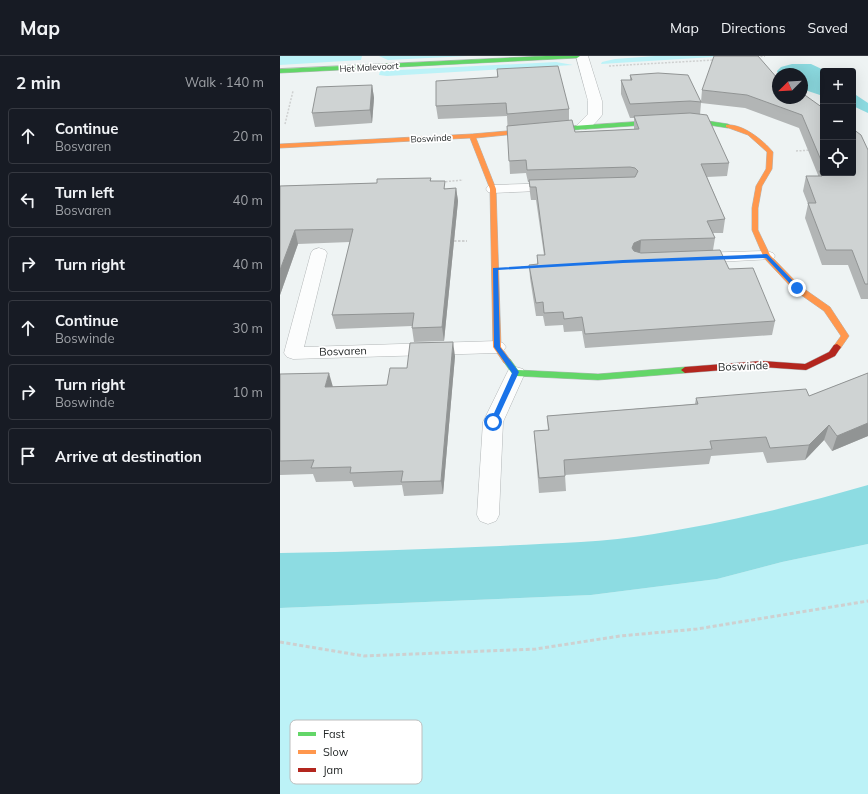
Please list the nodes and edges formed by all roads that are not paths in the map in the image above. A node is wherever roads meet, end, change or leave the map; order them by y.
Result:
1 (577, 56) edge
2 (582, 56) edge
3 (280, 71) edge
4 (582, 126) junction
5 (472, 136) junction
6 (280, 146) edge
7 (490, 183) junction
8 (571, 186) edge
9 (319, 253) dead end
10 (767, 256) junction
11 (679, 259) edge
12 (497, 347) junction
13 (516, 372) junction
14 (488, 515) dead end

1 - 3 street, Het Malevoort
2 - 4 street
4 - 5 street, Boswinde
4 - 10 street, Boswinde
5 - 6 street, Boswinde
5 - 7 street
7 - 8 lane
7 - 12 street
9 - 12 lane, Bosvaren
10 - 11 lane
10 - 13 street, Boswinde
12 - 13 street
13 - 14 lane

